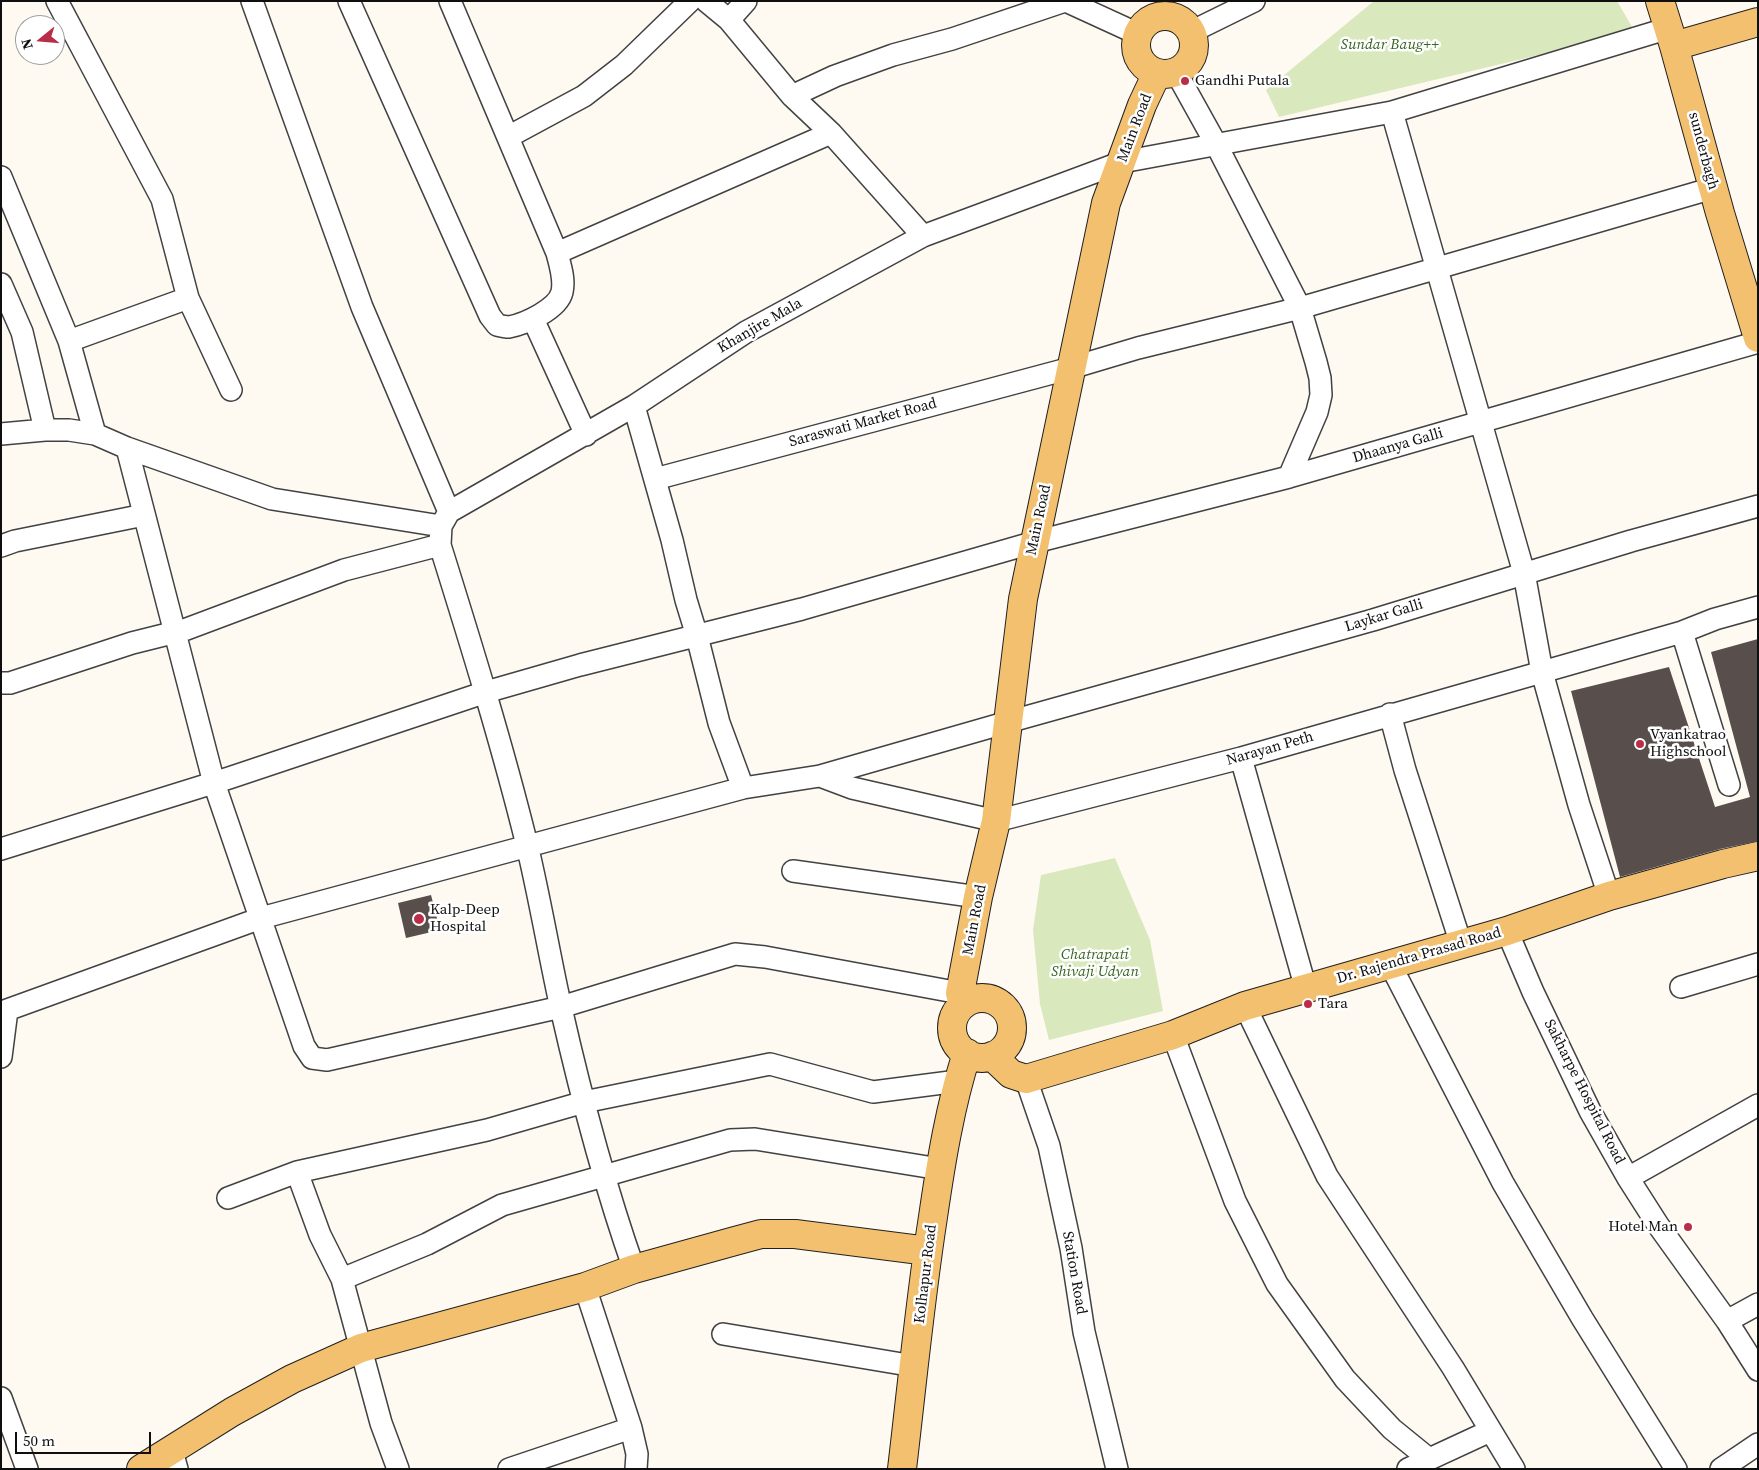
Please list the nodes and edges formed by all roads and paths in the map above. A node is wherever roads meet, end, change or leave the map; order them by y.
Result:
1 (57, 1) edge
2 (252, 1) edge
3 (350, 1) edge
4 (450, 1) edge
5 (690, 1) edge
6 (706, 1) edge
7 (746, 1) edge
8 (1065, 1) edge
9 (1254, 1) edge
10 (1660, 1) edge
11 (1169, 8) edge
12 (729, 20) junction
13 (1756, 27) edge
14 (1191, 32) junction
15 (1138, 34) junction
16 (1672, 37) junction
17 (1166, 72) junction
18 (792, 96) junction
19 (1392, 112) junction
20 (831, 133) junction
21 (508, 137) junction
22 (1216, 144) junction
23 (1122, 162) junction
24 (1, 177) edge
25 (1713, 188) junction
26 (923, 236) junction
27 (557, 253) junction
28 (1438, 269) junction
29 (1, 284) edge
30 (188, 298) junction
31 (1300, 308) junction
32 (533, 319) junction
33 (1758, 340) edge
34 (69, 341) junction
35 (1071, 368) junction
36 (231, 390) dead end
37 (634, 406) junction
38 (1480, 423) junction
39 (46, 430) junction
40 (1, 434) edge
41 (96, 434) junction
42 (586, 435) junction
43 (127, 448) junction
44 (1289, 478) junction
45 (655, 479) junction
46 (1758, 506) edge
47 (144, 515) junction
48 (444, 528) junction
49 (1035, 542) junction
50 (1, 546) edge
51 (1524, 573) junction
52 (1758, 607) edge
53 (1682, 632) junction
54 (174, 633) junction
55 (698, 636) junction
56 (1542, 672) junction
57 (1, 683) edge
58 (486, 692) junction
59 (1390, 714) junction
60 (1008, 722) junction
61 (1241, 758) junction
62 (820, 776) junction
63 (214, 783) junction
64 (1729, 785) dead end
65 (743, 788) junction
66 (996, 821) junction
67 (527, 846) junction
68 (1, 849) edge
69 (1758, 856) edge
70 (794, 871) dead end
71 (1609, 896) junction
72 (978, 897) junction
73 (261, 918) junction
74 (1507, 931) junction
75 (1461, 944) junction
76 (1390, 964) junction
77 (1758, 964) edge
78 (1681, 986) dead end
79 (1306, 989) junction
80 (962, 992) junction
81 (4, 1004) edge
82 (1245, 1006) junction
83 (561, 1007) junction
84 (1173, 1035) junction
85 (979, 1055) junction
86 (1, 1057) edge
87 (1026, 1079) junction
88 (958, 1081) junction
89 (584, 1102) junction
90 (1758, 1105) edge
91 (940, 1169) junction
92 (297, 1172) junction
93 (604, 1176) junction
94 (1628, 1178) junction
95 (228, 1198) dead end
96 (928, 1251) junction
97 (634, 1269) junction
98 (342, 1279) junction
99 (585, 1287) junction
100 (1758, 1304) edge
101 (1727, 1322) junction
102 (723, 1334) dead end
103 (361, 1348) junction
104 (914, 1366) junction
105 (1758, 1370) edge
106 (3, 1408) edge
107 (631, 1428) junction
108 (1490, 1431) junction
109 (1758, 1444) edge
110 (1429, 1459) junction
111 (175, 1460) edge
112 (26, 1469) edge
113 (140, 1469) edge
114 (398, 1469) edge
115 (510, 1469) edge
116 (636, 1469) edge
117 (902, 1469) edge
118 (1117, 1469) edge
119 (1408, 1469) edge
120 (1514, 1469) edge
121 (1676, 1469) edge
122 (1721, 1469) edge

1 - 30 street
2 - 48 street
3 - 32 street
4 - 21 street
5 - 21 street
6 - 12 street
7 - 12 street
8 - 15 street
8 - 18 street
9 - 14 street
10 - 16 main road, sunderbagh
11 - 14 main road
11 - 15 main road
12 - 18 street
13 - 16 main road
14 - 17 main road
15 - 17 main road
16 - 19 street, Khanjire Mala
16 - 25 main road, sunderbagh
17 - 22 street
17 - 23 main road, Main Road
18 - 20 street
19 - 22 street, Khanjire Mala
19 - 28 street
20 - 26 street
20 - 27 street
21 - 27 street
22 - 23 street, Khanjire Mala
22 - 31 street
23 - 26 street, Khanjire Mala
23 - 35 main road, Main Road
24 - 34 street
25 - 28 street, Saraswati Market Road
25 - 33 main road, sunderbagh
26 - 37 street, Khanjire Mala
27 - 32 street
28 - 31 street, Saraswati Market Road
28 - 38 street
29 - 39 street
30 - 34 street
30 - 36 street
31 - 35 street, Saraswati Market Road
31 - 44 street
32 - 42 street
33 - 38 street, Dhaanya Galli
34 - 41 street
35 - 45 street, Saraswati Market Road
35 - 49 main road, Main Road
37 - 42 street, Khanjire Mala
37 - 45 street
38 - 44 street, Dhaanya Galli
38 - 51 street
39 - 40 street
39 - 41 street
41 - 43 street
42 - 48 street, Khanjire Mala
43 - 47 street
43 - 48 street
44 - 49 street, Dhaanya Galli
45 - 55 street
46 - 51 street, Laykar Galli
47 - 50 street
47 - 54 street
48 - 54 street, Khanjire Mala
48 - 58 street
49 - 55 street, Dhaanya Galli
49 - 60 main road, Main Road
51 - 56 street
51 - 60 street, Laykar Galli
52 - 53 street, Narayan Peth
53 - 56 street, Narayan Peth
53 - 64 street
54 - 57 street, Khanjire Mala
54 - 63 street
55 - 58 street, Dhaanya Galli
55 - 65 street
56 - 59 street, Narayan Peth
56 - 71 street
58 - 63 street, Dhaanya Galli
58 - 67 street
59 - 61 street, Narayan Peth
59 - 75 street
60 - 62 street, Laykar Galli
60 - 66 main road, Main Road
61 - 66 street, Narayan Peth
61 - 79 street
62 - 65 street, Laykar Galli
62 - 66 street
63 - 68 street, Dhaanya Galli
63 - 73 street
65 - 67 street, Laykar Galli
66 - 72 main road, Main Road
67 - 73 street, Laykar Galli
67 - 83 street
69 - 71 main road, Dr. Rajendra Prasad Road
70 - 72 street
71 - 74 main road, Dr. Rajendra Prasad Road
72 - 80 main road, Main Road
73 - 81 street, Laykar Galli
73 - 83 street
74 - 75 main road, Dr. Rajendra Prasad Road
74 - 94 street, Sakharpe Hospital Road
75 - 76 main road, Dr. Rajendra Prasad Road
76 - 79 main road, Dr. Rajendra Prasad Road
76 - 121 street
77 - 78 street
79 - 82 main road, Dr. Rajendra Prasad Road
80 - 83 street
80 - 85 main road
80 - 85 main road
81 - 86 street
82 - 84 main road, Dr. Rajendra Prasad Road
82 - 108 street
83 - 89 street
84 - 87 main road, Dr. Rajendra Prasad Road
84 - 110 street
85 - 87 main road
85 - 88 main road, Kolhapur Road
87 - 118 street, Station Road
88 - 89 street
88 - 91 main road, Kolhapur Road
89 - 92 street
89 - 93 street
90 - 94 street
91 - 93 street
91 - 96 main road, Kolhapur Road
92 - 95 street
92 - 98 street
93 - 97 street
93 - 98 street
94 - 101 street, Sakharpe Hospital Road
96 - 97 main road
96 - 104 main road, Kolhapur Road
97 - 99 main road
98 - 103 street
99 - 103 main road
99 - 107 street
100 - 101 street
101 - 105 street, Sakharpe Hospital Road
102 - 104 street
103 - 111 main road
103 - 114 street
104 - 117 main road, Kolhapur Road
106 - 112 street
107 - 115 street
107 - 116 street
108 - 110 street
108 - 120 street
109 - 122 street
110 - 119 street
111 - 113 main road

